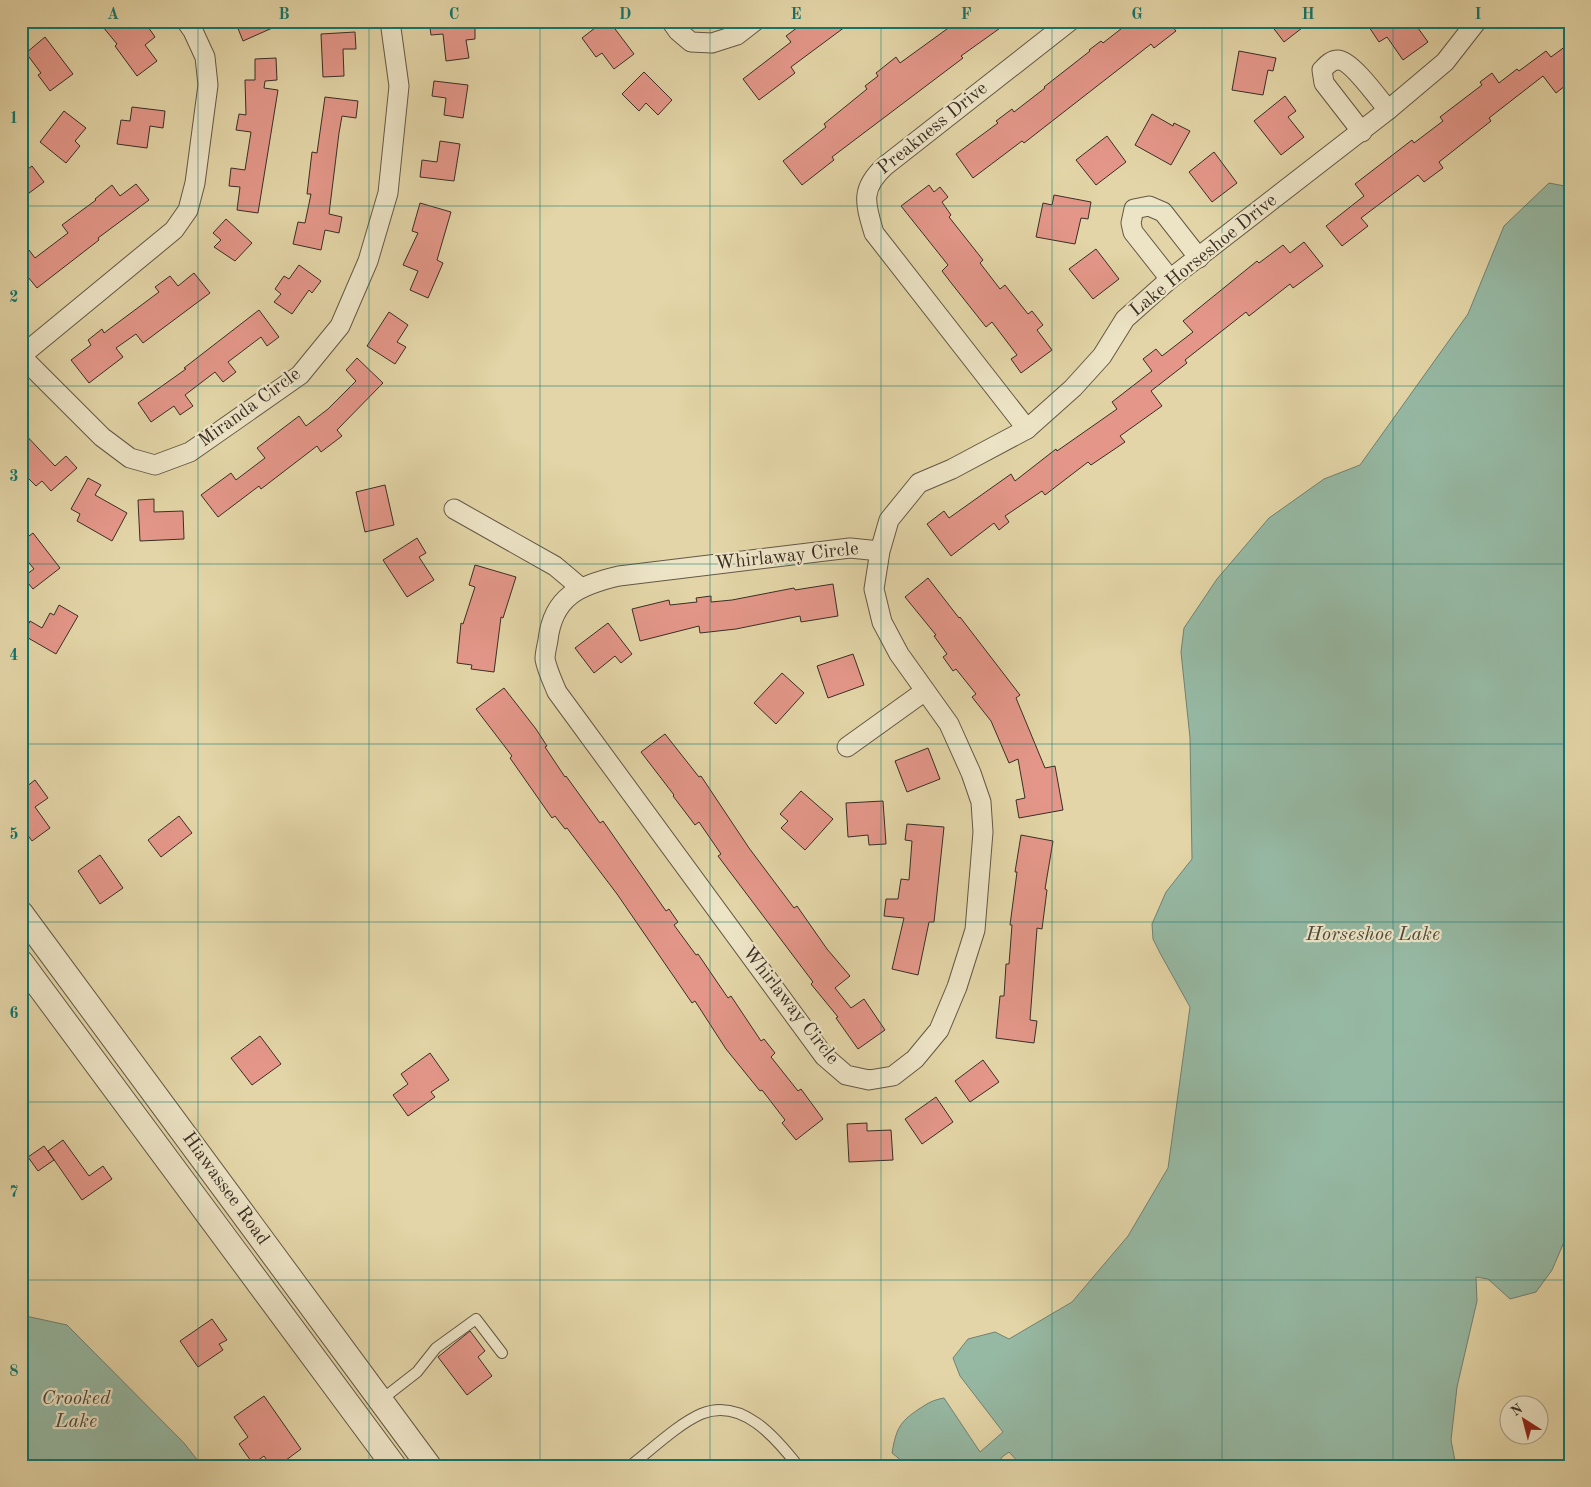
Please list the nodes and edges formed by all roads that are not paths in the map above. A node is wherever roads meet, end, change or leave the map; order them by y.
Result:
1 (186, 21) edge
2 (390, 21) edge
3 (671, 21) edge
4 (755, 21) edge
5 (1070, 21) edge
6 (1477, 21) edge
7 (1388, 110) junction
8 (1362, 132) junction
9 (1199, 258) junction
10 (1170, 279) junction
11 (21, 356) edge
12 (1027, 430) junction
13 (454, 509) dead end
14 (880, 551) junction
15 (580, 587) junction
16 (925, 692) junction
17 (847, 747) dead end
18 (21, 913) edge
19 (21, 962) edge
20 (502, 1354) dead end
21 (381, 1400) junction
22 (394, 1466) edge
23 (429, 1466) edge
24 (630, 1466) edge
25 (798, 1466) edge

1 - 11 street
2 - 11 street, Miranda Circle
3 - 4 street
5 - 12 street, Preakness Drive
6 - 7 street, Lake Horseshoe Drive
7 - 8 street, Lake Horseshoe Drive
7 - 8 street
8 - 9 street, Lake Horseshoe Drive
9 - 10 street, Lake Horseshoe Drive
9 - 10 street
10 - 12 street, Lake Horseshoe Drive
12 - 14 street, Lake Horseshoe Drive
13 - 15 street
14 - 15 street, Whirlaway Circle
14 - 16 street, Whirlaway Circle
15 - 16 street, Whirlaway Circle
16 - 17 street
18 - 21 street, Hiawassee Road
19 - 22 street, Hiawassee Road
20 - 21 lane
21 - 23 street, Hiawassee Road
24 - 25 lane

